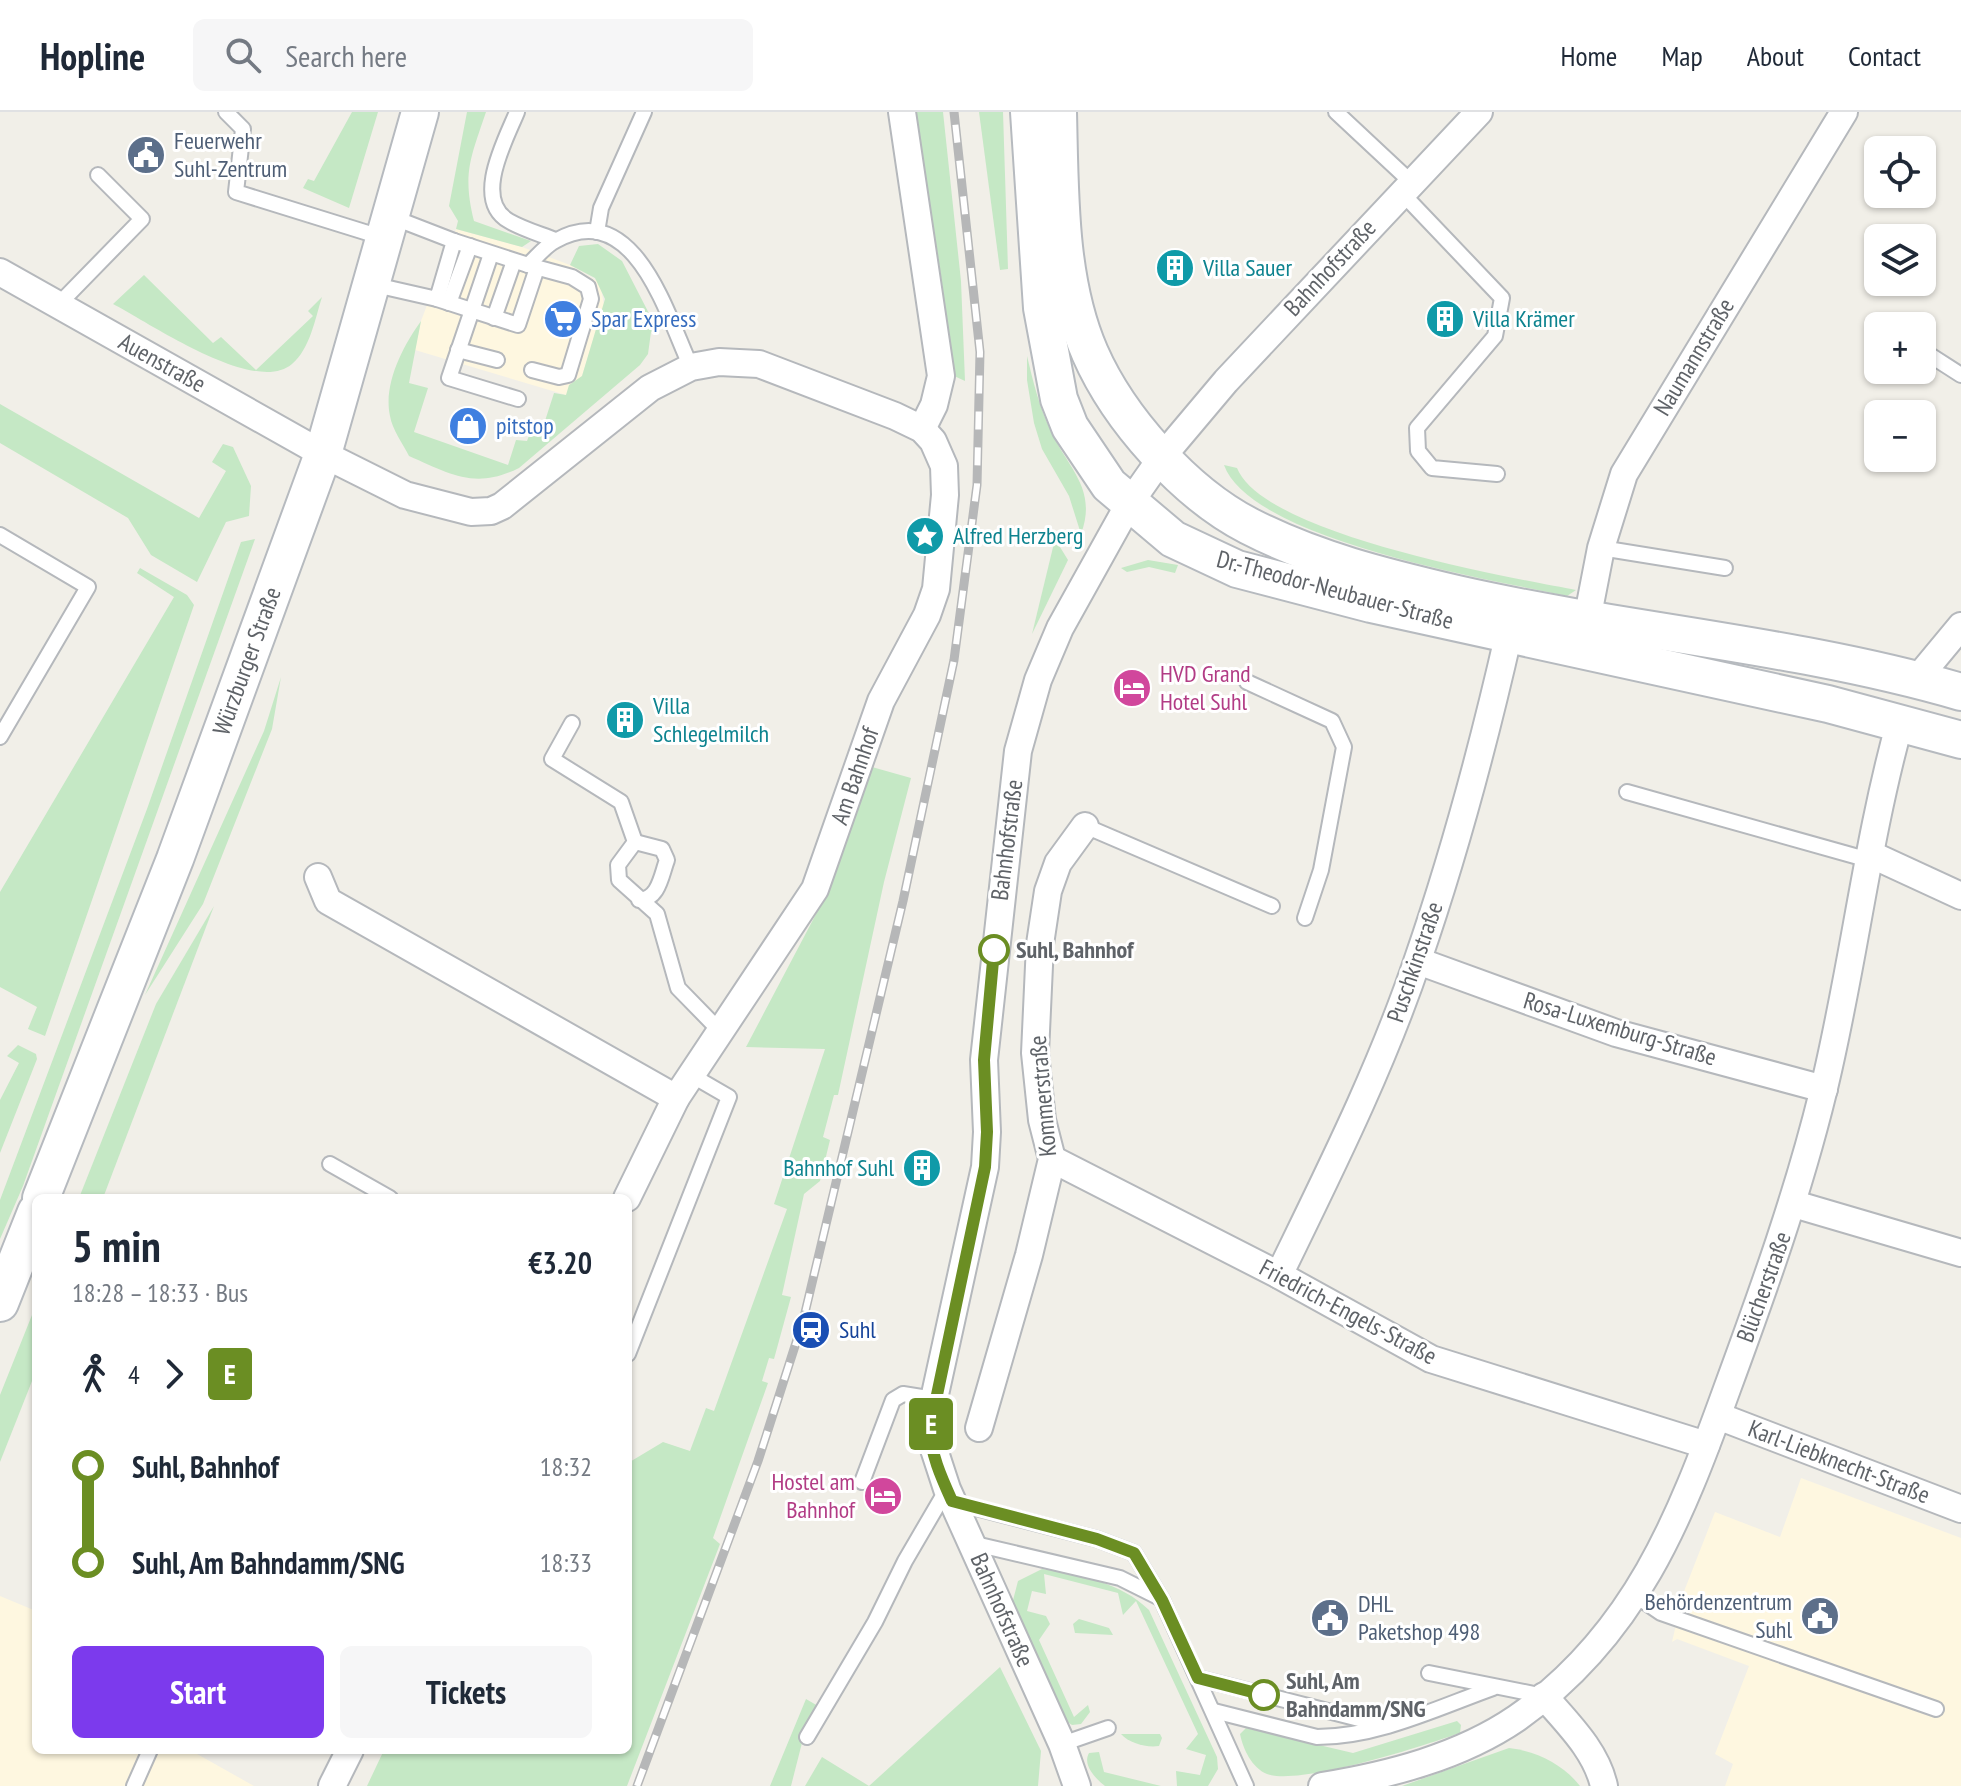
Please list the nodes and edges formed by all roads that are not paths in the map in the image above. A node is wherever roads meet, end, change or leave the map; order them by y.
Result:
1 (226, 112) edge
2 (420, 112) edge
3 (517, 112) edge
4 (644, 112) edge
5 (902, 112) edge
6 (1029, 112) edge
7 (1058, 112) edge
8 (1336, 112) edge
9 (1479, 112) edge
10 (1844, 112) edge
11 (98, 175) dead end
12 (1406, 187) junction
13 (387, 227) junction
14 (597, 232) junction
15 (555, 240) junction
16 (454, 241) junction
17 (470, 246) junction
18 (491, 254) junction
19 (526, 265) junction
20 (0, 272) edge
21 (371, 284) junction
22 (443, 301) junction
23 (58, 305) junction
24 (470, 310) junction
25 (494, 318) junction
26 (458, 350) junction
27 (1936, 359) edge
28 (497, 360) dead end
29 (691, 367) junction
30 (532, 370) dead end
31 (1961, 375) edge
32 (518, 399) dead end
33 (922, 429) junction
34 (323, 454) junction
35 (1162, 457) junction
36 (1497, 474) dead end
37 (1129, 504) junction
38 (0, 535) edge
39 (1601, 548) junction
40 (1725, 568) dead end
41 (1587, 620) junction
42 (1961, 626) edge
43 (1509, 633) junction
44 (1917, 679) junction
45 (1247, 682) dead end
46 (1961, 692) edge
47 (1900, 722) junction
48 (572, 723) dead end
49 (0, 737) edge
50 (1961, 740) edge
51 (1627, 792) dead end
52 (1085, 826) joint
53 (635, 842) junction
54 (1869, 857) junction
55 (318, 877) dead end
56 (1961, 896) edge
57 (639, 900) junction
58 (1272, 906) dead end
59 (1305, 918) dead end
60 (1418, 961) junction
61 (720, 1031) junction
62 (691, 1075) junction
63 (1824, 1089) junction
64 (676, 1098) junction
65 (1052, 1159) junction
66 (330, 1164) dead end
67 (43, 1194) edge
68 (383, 1194) edge
69 (629, 1194) edge
70 (1794, 1204) junction
71 (32, 1222) edge
72 (1961, 1253) edge
73 (1279, 1275) junction
74 (0, 1303) edge
75 (632, 1344) edge
76 (934, 1399) junction
77 (1718, 1416) junction
78 (979, 1428) dead end
79 (1706, 1445) junction
80 (862, 1482) dead end
81 (950, 1495) junction
82 (1961, 1509) edge
83 (971, 1543) junction
84 (1636, 1596) junction
85 (1162, 1600) junction
86 (1429, 1673) dead end
87 (1198, 1678) junction
88 (1493, 1688) junction
89 (1544, 1696) junction
90 (1936, 1709) dead end
91 (1214, 1711) junction
92 (1408, 1719) junction
93 (1108, 1728) dead end
94 (807, 1737) dead end
95 (1062, 1744) junction
96 (148, 1754) edge
97 (348, 1754) edge
98 (134, 1786) edge
99 (332, 1786) edge
100 (1077, 1786) edge
101 (1246, 1786) edge
102 (1322, 1786) edge
103 (1604, 1786) edge

1 - 13 lane
2 - 13 main road, Würzburger Straße
3 - 15 lane
4 - 14 lane
5 - 33 street
6 - 37 main road, Dr.-Theodor-Neubauer-Straße
7 - 35 main road, Dr.-Theodor-Neubauer-Straße
8 - 12 lane
9 - 12 street, Bahnhofstraße
10 - 39 street, Naumannstraße
11 - 23 lane
12 - 35 street, Bahnhofstraße
12 - 36 lane
13 - 16 lane
13 - 21 main road, Würzburger Straße
14 - 15 lane
14 - 29 lane
15 - 19 lane
16 - 17 lane
16 - 22 lane
17 - 18 lane
17 - 22 lane
18 - 19 lane
18 - 24 lane
19 - 25 lane
19 - 25 lane
19 - 30 lane
20 - 23 street, Auenstraße
21 - 22 lane
21 - 34 main road, Würzburger Straße
22 - 24 lane
23 - 34 street, Auenstraße
24 - 25 lane
24 - 26 lane
26 - 28 lane
26 - 32 lane
27 - 31 lane
29 - 33 street
29 - 34 street
33 - 61 street, Am Bahnhof
34 - 67 main road, Würzburger Straße
35 - 37 street, Bahnhofstraße
35 - 41 main road, Dr.-Theodor-Neubauer-Straße
37 - 43 main road, Dr.-Theodor-Neubauer-Straße
37 - 76 street, Bahnhofstraße
38 - 49 lane
39 - 40 lane
39 - 41 street, Naumannstraße
41 - 44 main road, Dr.-Theodor-Neubauer-Straße
42 - 44 street
43 - 47 main road, Dr.-Theodor-Neubauer-Straße
43 - 60 street, Puschkinstraße
44 - 46 main road, Dr.-Theodor-Neubauer-Straße
45 - 59 lane
47 - 50 main road, Dr.-Theodor-Neubauer-Straße
47 - 54 street, Blücherstraße
48 - 53 lane
51 - 54 lane
52 - 58 lane, Kommerstraße
52 - 65 street, Kommerstraße
53 - 57 lane
53 - 57 lane
54 - 56 street
54 - 63 street, Blücherstraße
55 - 64 street
57 - 61 lane
60 - 63 street, Rosa-Luxemburg-Straße
60 - 73 street, Puschkinstraße
61 - 62 street, Am Bahnhof
62 - 64 street, Am Bahnhof
62 - 75 lane
63 - 70 street, Blücherstraße
64 - 69 street, Am Bahnhof
65 - 73 street, Friedrich-Engels-Straße
65 - 78 street, Kommerstraße
66 - 68 lane
70 - 72 street
70 - 77 street, Blücherstraße
71 - 74 main road
73 - 79 street, Friedrich-Engels-Straße
76 - 80 lane
76 - 81 street, Bahnhofstraße
77 - 79 street, Blücherstraße
77 - 82 street, Karl-Liebknecht-Straße
79 - 84 street, Blücherstraße
81 - 83 street, Bahnhofstraße
81 - 85 lane
81 - 94 lane
83 - 85 lane
83 - 95 street, Bahnhofstraße
84 - 89 street, Blücherstraße
84 - 90 lane
85 - 87 lane
86 - 88 lane
87 - 91 lane
87 - 92 lane
88 - 89 lane
88 - 92 lane
89 - 102 street, Blücherstraße
89 - 103 street
91 - 92 lane
91 - 101 lane
93 - 95 lane
95 - 100 street, Bahnhofstraße
96 - 98 lane
97 - 99 street

